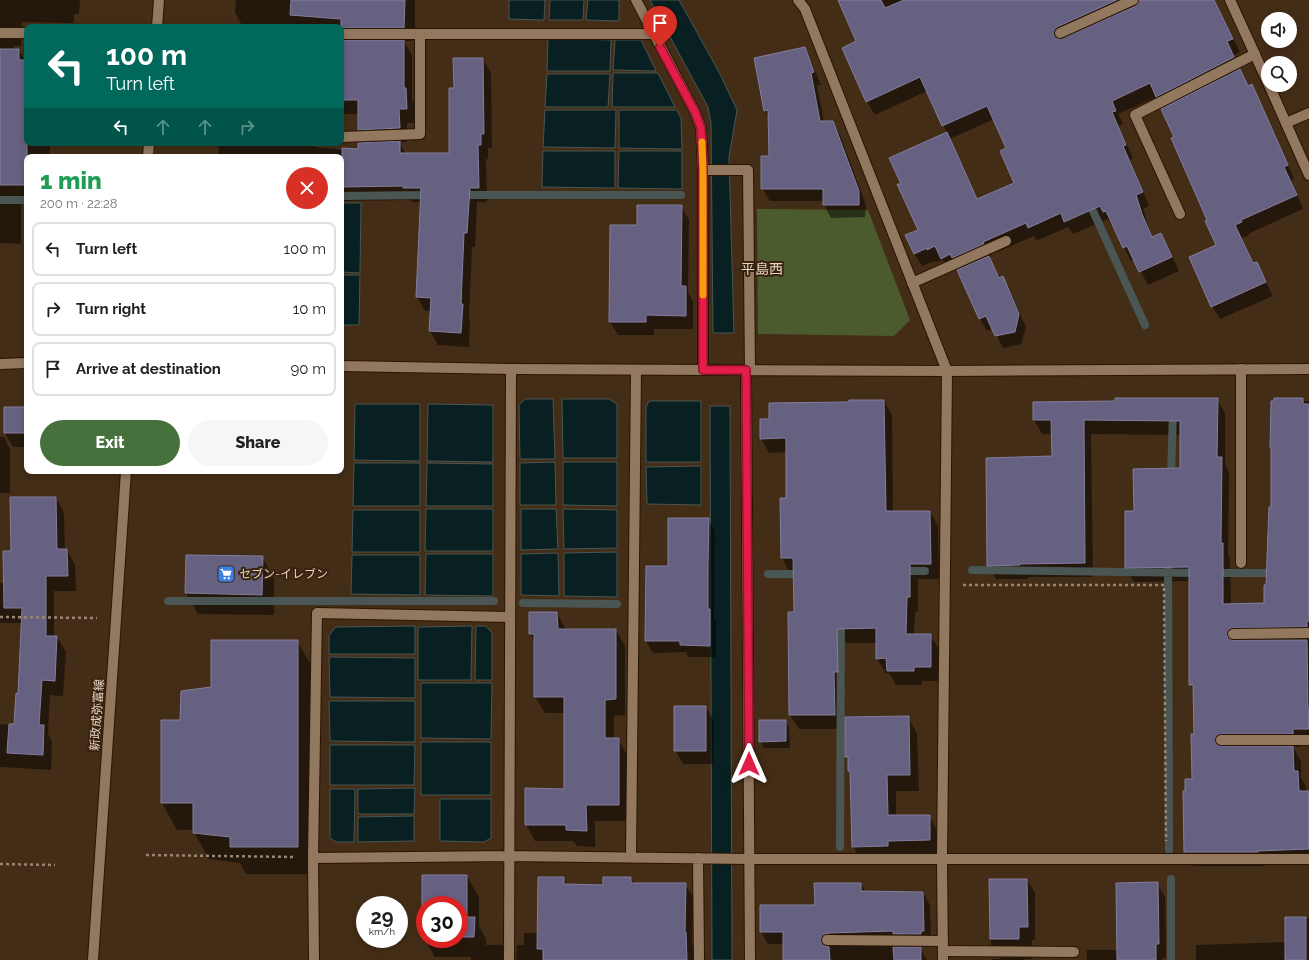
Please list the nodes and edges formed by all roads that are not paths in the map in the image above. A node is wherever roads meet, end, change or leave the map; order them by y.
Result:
1 (158, 0) edge
2 (636, 0) edge
3 (798, 0) edge
4 (1133, 0) edge
5 (1230, 0) edge
6 (157, 24) edge
7 (0, 33) edge
8 (24, 33) edge
9 (1060, 33) dead end
10 (344, 34) edge
11 (420, 34) junction
12 (654, 34) junction
13 (1255, 54) junction
14 (1261, 68) edge
15 (1272, 92) edge
16 (1309, 113) edge
17 (1286, 123) junction
18 (344, 137) edge
19 (703, 170) junction
20 (1309, 175) edge
21 (1180, 214) dead end
22 (1006, 241) dead end
23 (912, 283) junction
24 (0, 364) edge
25 (24, 364) edge
26 (344, 366) edge
27 (511, 369) junction
28 (1241, 369) junction
29 (1309, 369) edge
30 (636, 370) junction
31 (703, 370) junction
32 (748, 370) junction
33 (947, 372) junction
34 (126, 474) edge
35 (1241, 563) dead end
36 (510, 617) junction
37 (1309, 633) edge
38 (1233, 634) dead end
39 (1220, 740) dead end
40 (1309, 740) edge
41 (509, 856) junction
42 (631, 857) junction
43 (313, 858) junction
44 (703, 858) junction
45 (749, 859) junction
46 (942, 859) junction
47 (1309, 859) edge
48 (827, 940) dead end
49 (943, 951) edge
50 (1074, 952) dead end
51 (93, 960) edge
52 (314, 960) edge
53 (509, 960) edge
54 (699, 960) edge
55 (750, 960) edge

1 - 6 street
2 - 12 street
3 - 23 street
4 - 9 street
5 - 13 street
7 - 8 street
10 - 11 street
11 - 12 street
11 - 18 street
12 - 19 street
13 - 14 street
13 - 21 street
15 - 17 street
16 - 17 street
17 - 20 street
19 - 31 street
19 - 32 street
22 - 23 street
23 - 33 street
24 - 25 street
26 - 27 street
27 - 30 street
27 - 36 street
28 - 29 street
28 - 33 street
28 - 35 street
30 - 31 street
30 - 42 street
31 - 32 street
32 - 33 street
32 - 45 street
33 - 46 street
34 - 51 street, 新政成弥富線
36 - 41 street
36 - 43 street
37 - 38 street
39 - 40 street
41 - 42 street
41 - 43 street
41 - 53 street
42 - 44 street
43 - 52 street
44 - 45 street
44 - 54 street
45 - 46 street
45 - 55 street
46 - 47 street
46 - 49 street
48 - 49 street
49 - 50 street

